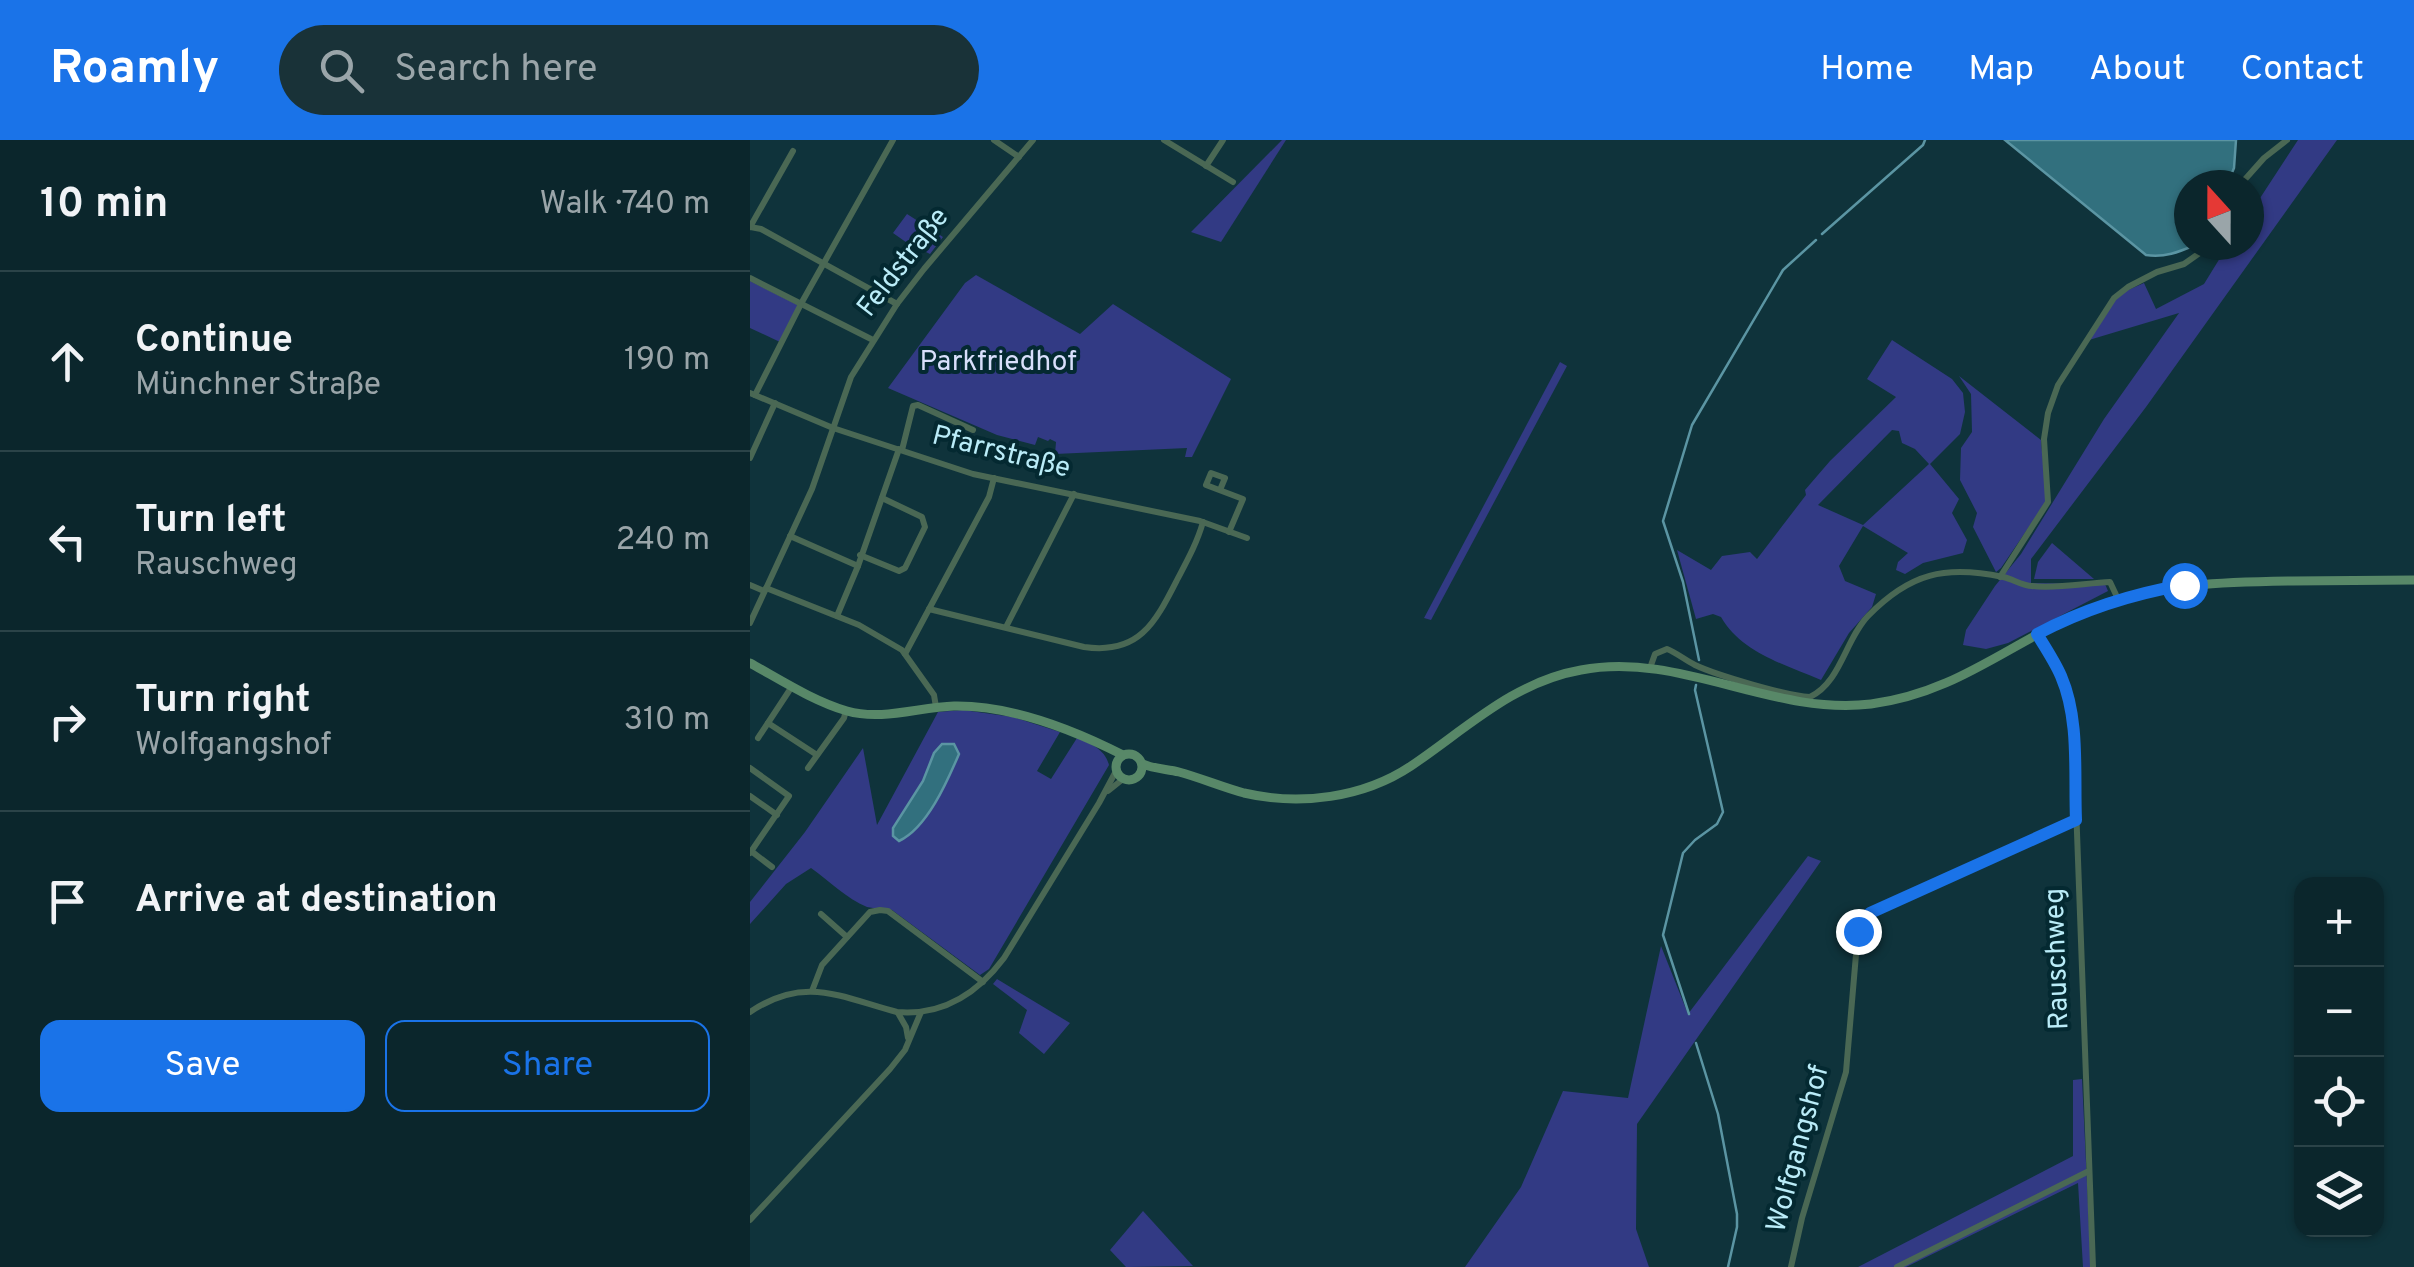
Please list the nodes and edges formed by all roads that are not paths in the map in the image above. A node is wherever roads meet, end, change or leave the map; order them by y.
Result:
1 (893, 140) edge
2 (994, 140) edge
3 (1033, 140) edge
4 (1164, 140) edge
5 (1223, 140) edge
6 (2287, 140) edge
7 (792, 152) dead end
8 (1019, 156) junction
9 (1206, 166) junction
10 (2253, 170) edge
11 (1233, 182) dead end
12 (750, 227) edge
13 (2190, 260) edge
14 (823, 264) junction
15 (750, 278) edge
16 (802, 302) junction
17 (897, 304) junction
18 (873, 340) junction
19 (752, 394) edge
20 (775, 404) junction
21 (833, 428) junction
22 (973, 430) dead end
23 (753, 446) edge
24 (900, 450) junction
25 (750, 458) edge
26 (994, 478) junction
27 (1220, 490) dead end
28 (1074, 494) junction
29 (882, 498) junction
30 (1203, 522) junction
31 (1230, 532) junction
32 (790, 536) junction
33 (1247, 538) dead end
34 (860, 555) junction
35 (858, 566) junction
36 (2000, 576) junction
37 (2414, 580) edge
38 (750, 585) edge
39 (765, 589) junction
40 (2118, 600) junction
41 (930, 609) junction
42 (837, 616) junction
43 (750, 623) edge
44 (1006, 627) junction
45 (2037, 634) junction
46 (905, 654) junction
47 (750, 663) edge
48 (1650, 668) junction
49 (789, 691) dead end
50 (936, 707) junction
51 (846, 710) junction
52 (768, 723) junction
53 (758, 738) dead end
54 (817, 755) junction
55 (1120, 767) junction
56 (750, 768) edge
57 (808, 768) dead end
58 (1142, 768) junction
59 (750, 796) edge
60 (777, 815) junction
61 (2076, 820) junction
62 (751, 851) edge
63 (772, 867) dead end
64 (821, 914) dead end
65 (846, 937) junction
66 (983, 982) junction
67 (812, 991) junction
68 (750, 1012) edge
69 (898, 1012) junction
70 (921, 1012) junction
71 (909, 1041) junction
72 (2089, 1170) junction
73 (750, 1220) edge
74 (1791, 1267) edge
75 (1897, 1267) edge
76 (2093, 1267) edge

1 - 14 street
2 - 8 street
3 - 8 street, Feldstraße
4 - 9 street
5 - 9 street
6 - 10 street
7 - 12 street
8 - 17 street, Feldstraße
9 - 11 street
12 - 14 street
13 - 36 street
14 - 16 street
14 - 17 street
15 - 16 street
16 - 18 street
16 - 19 street
17 - 18 street, Feldstraße
18 - 21 street, Feldstraße
19 - 20 street, Pfarrstraße
20 - 21 street, Pfarrstraße
20 - 23 street
21 - 24 street, Pfarrstraße
21 - 32 street, Feldstraße
22 - 24 street
23 - 25 street
24 - 26 street, Pfarrstraße
24 - 29 street
26 - 28 street, Pfarrstraße
26 - 41 street
27 - 31 street
28 - 30 street, Pfarrstraße
28 - 44 street
29 - 34 street
29 - 34 street
30 - 31 street, Pfarrstraße
30 - 44 street
31 - 33 street, Pfarrstraße
32 - 35 street
32 - 39 street, Feldstraße
34 - 35 street
35 - 42 street
36 - 40 street
36 - 48 street
37 - 40 main road
38 - 39 street
39 - 42 street
39 - 43 street, Feldstraße
40 - 45 main road
41 - 44 street
41 - 46 street
42 - 46 street
45 - 48 main road
45 - 61 street, Rauschweg
46 - 50 street
47 - 51 main road
48 - 58 main road
49 - 52 street
50 - 51 main road
50 - 55 main road
51 - 54 street
52 - 53 street
52 - 54 street
54 - 57 street
55 - 58 main road
55 - 58 main road
55 - 66 street
56 - 60 street
59 - 60 street
60 - 62 street
61 - 72 street, Rauschweg
61 - 74 street, Wolfgangshof
62 - 63 street
64 - 65 street
65 - 66 street
65 - 67 street
66 - 70 street
67 - 68 street
67 - 69 street
69 - 70 street
69 - 71 street
70 - 71 street
71 - 73 street
72 - 75 street
72 - 76 street, Rauschweg

